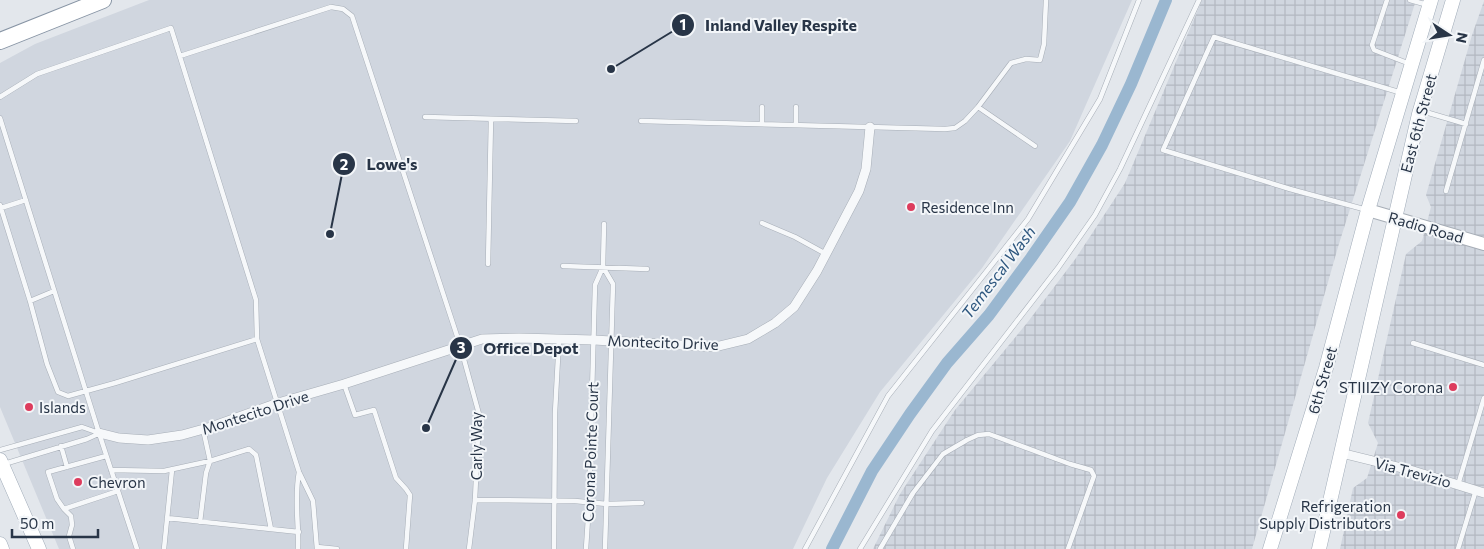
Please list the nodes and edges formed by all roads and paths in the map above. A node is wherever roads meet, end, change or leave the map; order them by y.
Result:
1 (103, 0) edge
2 (1046, 0) edge
3 (1139, 0) edge
4 (1198, 0) edge
5 (1388, 0) edge
6 (1410, 0) edge
7 (1452, 0) edge
8 (1430, 3) edge
9 (0, 41) edge
10 (180, 56) junction
11 (1484, 60) edge
12 (1412, 64) junction
13 (1403, 93) junction
14 (0, 97) edge
15 (762, 106) dead end
16 (796, 107) dead end
17 (978, 107) junction
18 (1420, 110) junction
19 (425, 117) dead end
20 (0, 118) edge
21 (491, 119) junction
22 (576, 121) dead end
23 (641, 121) dead end
24 (762, 124) junction
25 (1466, 124) junction
26 (796, 125) junction
27 (870, 126) junction
28 (1035, 146) dead end
29 (1446, 191) dead end
30 (26, 200) junction
31 (1, 206) edge
32 (1368, 210) junction
33 (1395, 217) junction
34 (762, 223) dead end
35 (604, 224) dead end
36 (1484, 244) edge
37 (827, 254) junction
38 (488, 264) dead end
39 (563, 266) dead end
40 (603, 267) junction
41 (647, 269) dead end
42 (54, 291) junction
43 (30, 301) junction
44 (257, 339) junction
45 (559, 339) junction
46 (594, 340) junction
47 (612, 341) junction
48 (1413, 343) dead end
49 (460, 345) junction
50 (1484, 365) edge
51 (344, 384) junction
52 (86, 391) junction
53 (1484, 398) edge
54 (278, 403) junction
55 (203, 429) junction
56 (99, 433) junction
57 (62, 446) junction
58 (0, 450) edge
59 (1341, 453) junction
60 (106, 456) junction
61 (210, 460) junction
62 (1, 462) edge
63 (67, 467) junction
64 (111, 470) junction
65 (172, 470) junction
66 (300, 472) junction
67 (1458, 485) junction
68 (118, 491) junction
69 (1480, 492) edge
70 (475, 500) junction
71 (554, 501) junction
72 (589, 503) junction
73 (642, 503) dead end
74 (607, 504) junction
75 (64, 508) junction
76 (167, 518) junction
77 (200, 522) junction
78 (271, 529) junction
79 (299, 532) junction
80 (0, 544) edge
81 (317, 548) edge
82 (2, 549) edge
83 (39, 549) edge
84 (73, 549) edge
85 (137, 549) edge
86 (164, 549) edge
87 (298, 549) edge
88 (337, 549) edge
89 (406, 549) edge
90 (469, 549) edge
91 (554, 549) edge
92 (586, 549) edge
93 (605, 549) edge
94 (805, 549) edge
95 (860, 549) edge
96 (880, 549) edge
97 (1068, 549) edge
98 (1270, 549) edge
99 (1319, 549) edge
100 (1458, 549) edge

1 - 9 highway
2 - 17 lane
3 - 94 lane
4 - 95 lane
5 - 12 lane
6 - 8 lane
7 - 18 main road, East 6th Street
8 - 12 main road, East 6th Street
10 - 14 lane
10 - 44 lane
10 - 49 lane, Carly Way
11 - 25 lane
12 - 13 main road, East 6th Street
13 - 32 main road, East 6th Street
13 - 32 lane
15 - 24 lane
16 - 26 lane
17 - 27 lane
17 - 28 lane
18 - 25 lane
18 - 33 main road, East 6th Street
19 - 21 lane
20 - 30 lane
21 - 22 lane
21 - 38 lane
23 - 24 lane
24 - 26 lane
25 - 29 lane
26 - 27 lane
27 - 37 street, Montecito Drive
30 - 31 lane
30 - 42 lane
31 - 43 lane
32 - 33 street, Radio Road
32 - 98 main road, 6th Street
33 - 36 street, Radio Road
33 - 59 main road
34 - 37 lane
35 - 40 lane
37 - 47 street, Montecito Drive
39 - 40 lane
40 - 41 lane
40 - 46 lane, Corona Pointe Court
40 - 47 lane, Corona Pointe Court
42 - 43 lane
42 - 52 lane
43 - 52 lane
44 - 52 lane
44 - 54 lane
45 - 46 street, Montecito Drive
45 - 49 street, Montecito Drive
45 - 71 lane
46 - 47 street, Montecito Drive
46 - 72 lane, Corona Pointe Court
47 - 74 lane, Corona Pointe Court
48 - 50 lane
49 - 51 street, Montecito Drive
49 - 70 lane, Carly Way
51 - 54 street, Montecito Drive
51 - 89 lane
52 - 56 lane
53 - 67 lane
54 - 55 street, Montecito Drive
54 - 66 lane
55 - 56 street, Montecito Drive
55 - 61 lane
56 - 57 lane
56 - 58 lane
56 - 60 lane
57 - 62 lane
57 - 63 lane
59 - 67 street, Via Trevizio
59 - 99 main road
60 - 63 lane
60 - 64 lane
61 - 65 lane
61 - 77 lane
61 - 78 lane
62 - 83 main road
63 - 75 lane
64 - 65 lane
64 - 68 lane
65 - 76 lane
66 - 79 lane
66 - 81 lane
67 - 69 street, Via Trevizio
68 - 75 lane
68 - 85 lane
69 - 100 lane
70 - 71 lane
70 - 90 lane, Carly Way
71 - 72 lane
71 - 91 lane
72 - 74 lane
72 - 92 lane, Corona Pointe Court
73 - 74 lane
74 - 93 lane, Corona Pointe Court
75 - 84 lane
76 - 77 lane
76 - 86 lane
77 - 78 lane
78 - 79 lane
79 - 87 lane
80 - 82 main road
81 - 88 lane
96 - 97 lane

